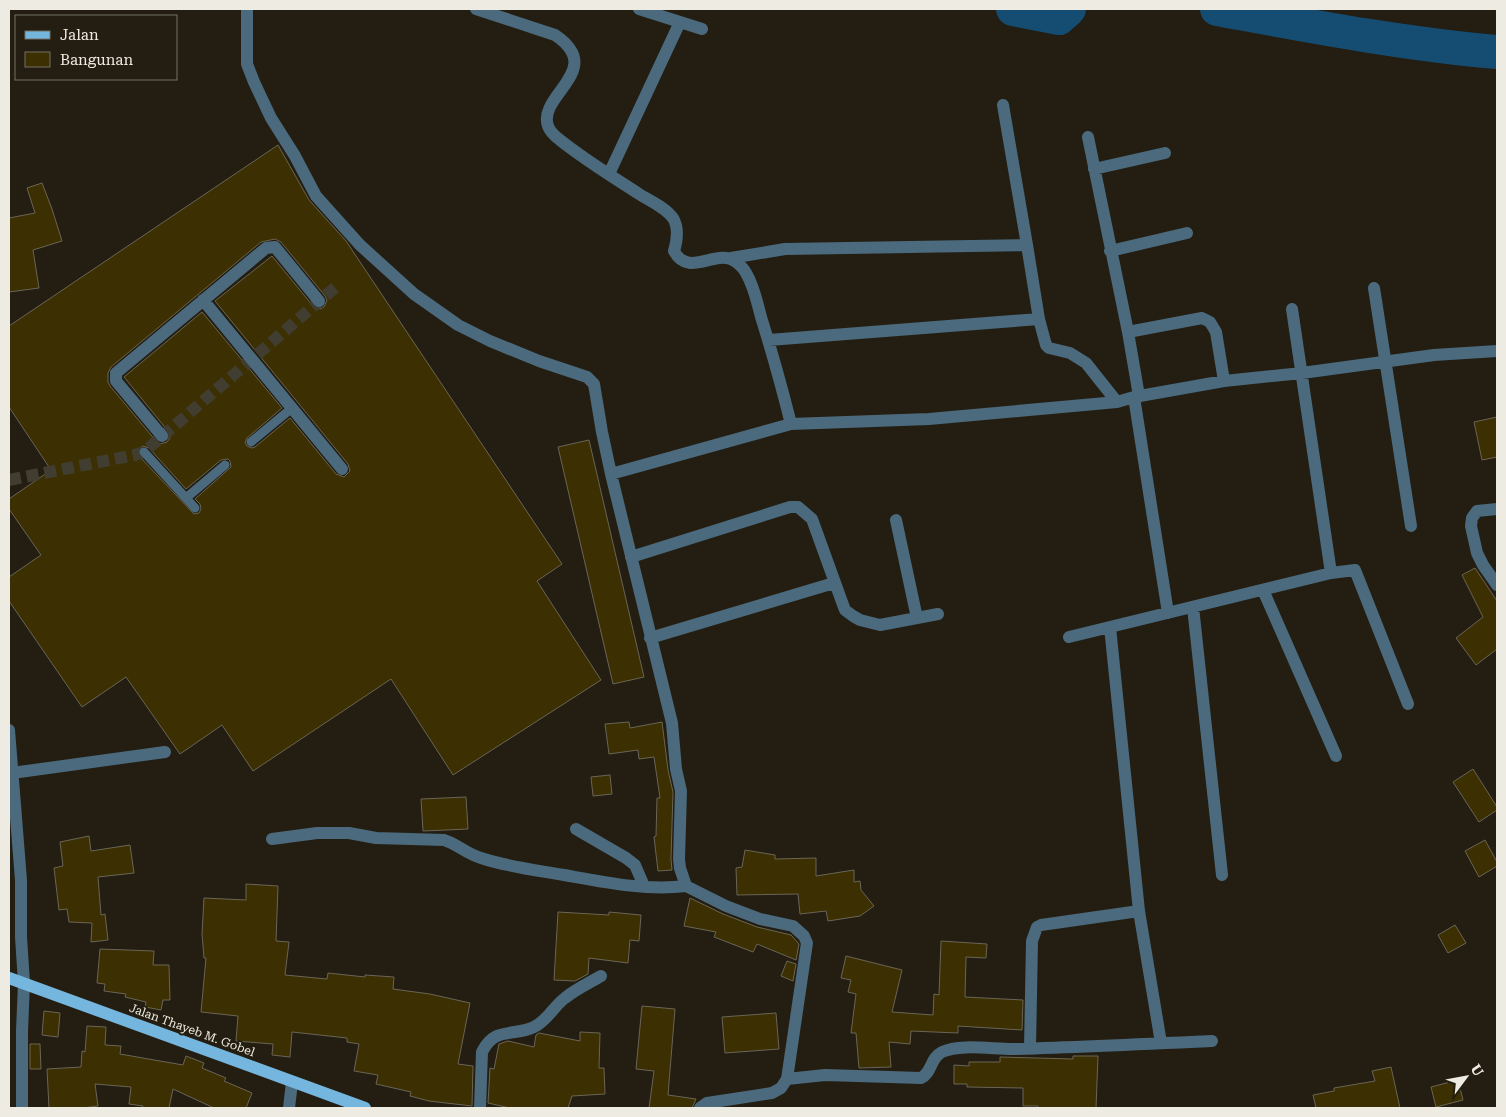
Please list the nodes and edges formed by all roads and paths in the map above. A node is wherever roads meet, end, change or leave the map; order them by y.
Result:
1 (247, 9) edge
2 (476, 9) edge
3 (640, 9) edge
4 (680, 22) junction
5 (702, 29) dead end
6 (1003, 105) dead end
7 (1088, 137) dead end
8 (1165, 152) dead end
9 (1094, 169) junction
10 (608, 174) junction
11 (1187, 232) dead end
12 (1026, 245) junction
13 (1110, 251) junction
14 (732, 258) junction
15 (1374, 288) dead end
16 (203, 300) junction
17 (319, 302) dead end
18 (1292, 309) dead end
19 (1038, 319) junction
20 (1128, 332) junction
21 (769, 340) junction
22 (1497, 351) edge
23 (1386, 362) junction
24 (1302, 373) junction
25 (1224, 382) junction
26 (1137, 397) junction
27 (1117, 402) junction
28 (292, 408) junction
29 (792, 424) junction
30 (162, 436) dead end
31 (251, 442) dead end
32 (144, 452) dead end
33 (225, 465) dead end
34 (342, 469) dead end
35 (611, 474) junction
36 (186, 498) junction
37 (195, 508) dead end
38 (1497, 509) edge
39 (896, 520) dead end
40 (1411, 526) dead end
41 (631, 558) junction
42 (1331, 574) junction
43 (834, 583) junction
44 (1497, 585) edge
45 (1263, 590) junction
46 (1193, 607) junction
47 (1168, 613) junction
48 (938, 614) dead end
49 (917, 618) junction
50 (1110, 627) junction
51 (1069, 637) dead end
52 (650, 638) junction
53 (1408, 704) dead end
54 (9, 730) edge
55 (165, 752) dead end
56 (1336, 756) dead end
57 (12, 773) junction
58 (576, 829) dead end
59 (272, 839) dead end
60 (1222, 875) dead end
61 (644, 886) junction
62 (686, 886) junction
63 (1140, 911) junction
64 (601, 976) dead end
65 (9, 978) edge
66 (24, 983) junction
67 (1212, 1041) dead end
68 (1161, 1043) junction
69 (1030, 1048) junction
70 (787, 1079) junction
71 (292, 1082) junction
72 (22, 1108) edge
73 (290, 1108) edge
74 (365, 1108) edge
75 (480, 1108) edge
76 (700, 1108) edge

1 - 35 street
2 - 10 street
3 - 4 street
4 - 5 street
4 - 10 street
6 - 12 street
7 - 9 street
8 - 9 street
9 - 13 street
10 - 14 street
11 - 13 street
12 - 14 street
12 - 19 street
13 - 20 street
14 - 21 street
15 - 23 street
16 - 17 street
16 - 28 street
16 - 30 street
18 - 24 street
19 - 21 street
19 - 27 street
20 - 25 street
20 - 26 street
21 - 29 street
22 - 23 street
23 - 24 street
23 - 40 street
24 - 25 street
24 - 42 street
25 - 26 street
26 - 27 street
26 - 47 street
27 - 29 street
28 - 31 lane
28 - 34 street
29 - 35 street
32 - 36 lane
33 - 36 lane
35 - 41 street
36 - 37 lane
38 - 44 street
39 - 49 street
41 - 43 street
41 - 52 street
42 - 45 street
42 - 53 street
43 - 49 street
43 - 52 street
45 - 46 street
45 - 56 street
46 - 47 street
46 - 60 street
47 - 50 street
48 - 49 street
50 - 51 street
50 - 63 street
52 - 62 street
54 - 57 street
55 - 57 street
57 - 66 street
58 - 61 street
59 - 61 street
61 - 62 street
62 - 70 street
63 - 68 street
63 - 69 street
64 - 75 street
65 - 66 main road, Jalan Thayeb M. Gobel
66 - 71 main road, Jalan Thayeb M. Gobel
66 - 72 street
67 - 68 street
68 - 69 street
69 - 70 street
70 - 76 street
71 - 73 street
71 - 74 main road, Jalan Thayeb M. Gobel

